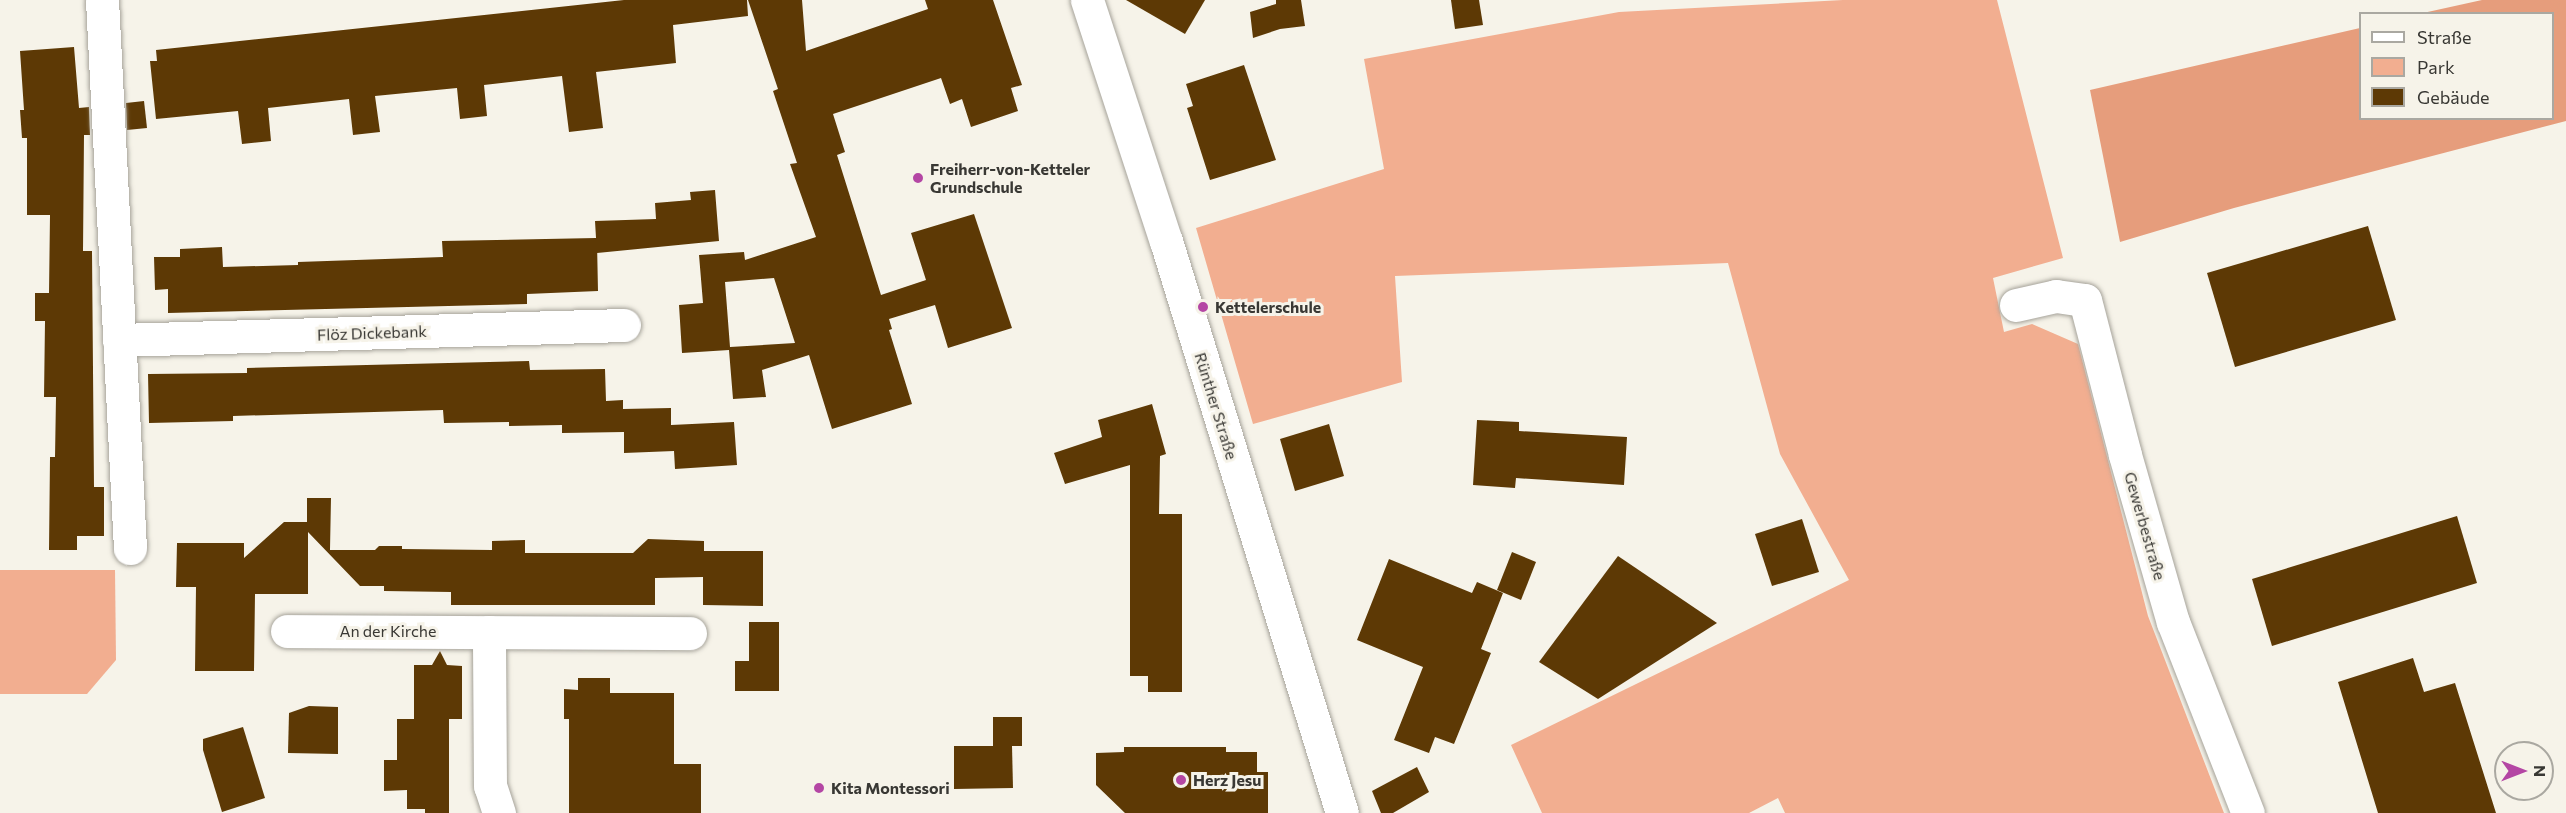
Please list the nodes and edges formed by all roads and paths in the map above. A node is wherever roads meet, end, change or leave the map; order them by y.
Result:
1 (102, 0) edge
2 (1087, 0) edge
3 (2016, 304) dead end
4 (624, 325) dead end
5 (119, 340) junction
6 (130, 548) dead end
7 (287, 631) dead end
8 (489, 632) junction
9 (690, 633) dead end
10 (499, 813) edge
11 (1342, 813) edge
12 (2248, 813) edge

1 - 5 street
2 - 11 street, Rünther Straße
3 - 12 street, Gewerbestraße
4 - 5 street, Flöz Dickebank
5 - 6 street
7 - 8 street, An der Kirche
8 - 9 street, An der Kirche
8 - 10 street

